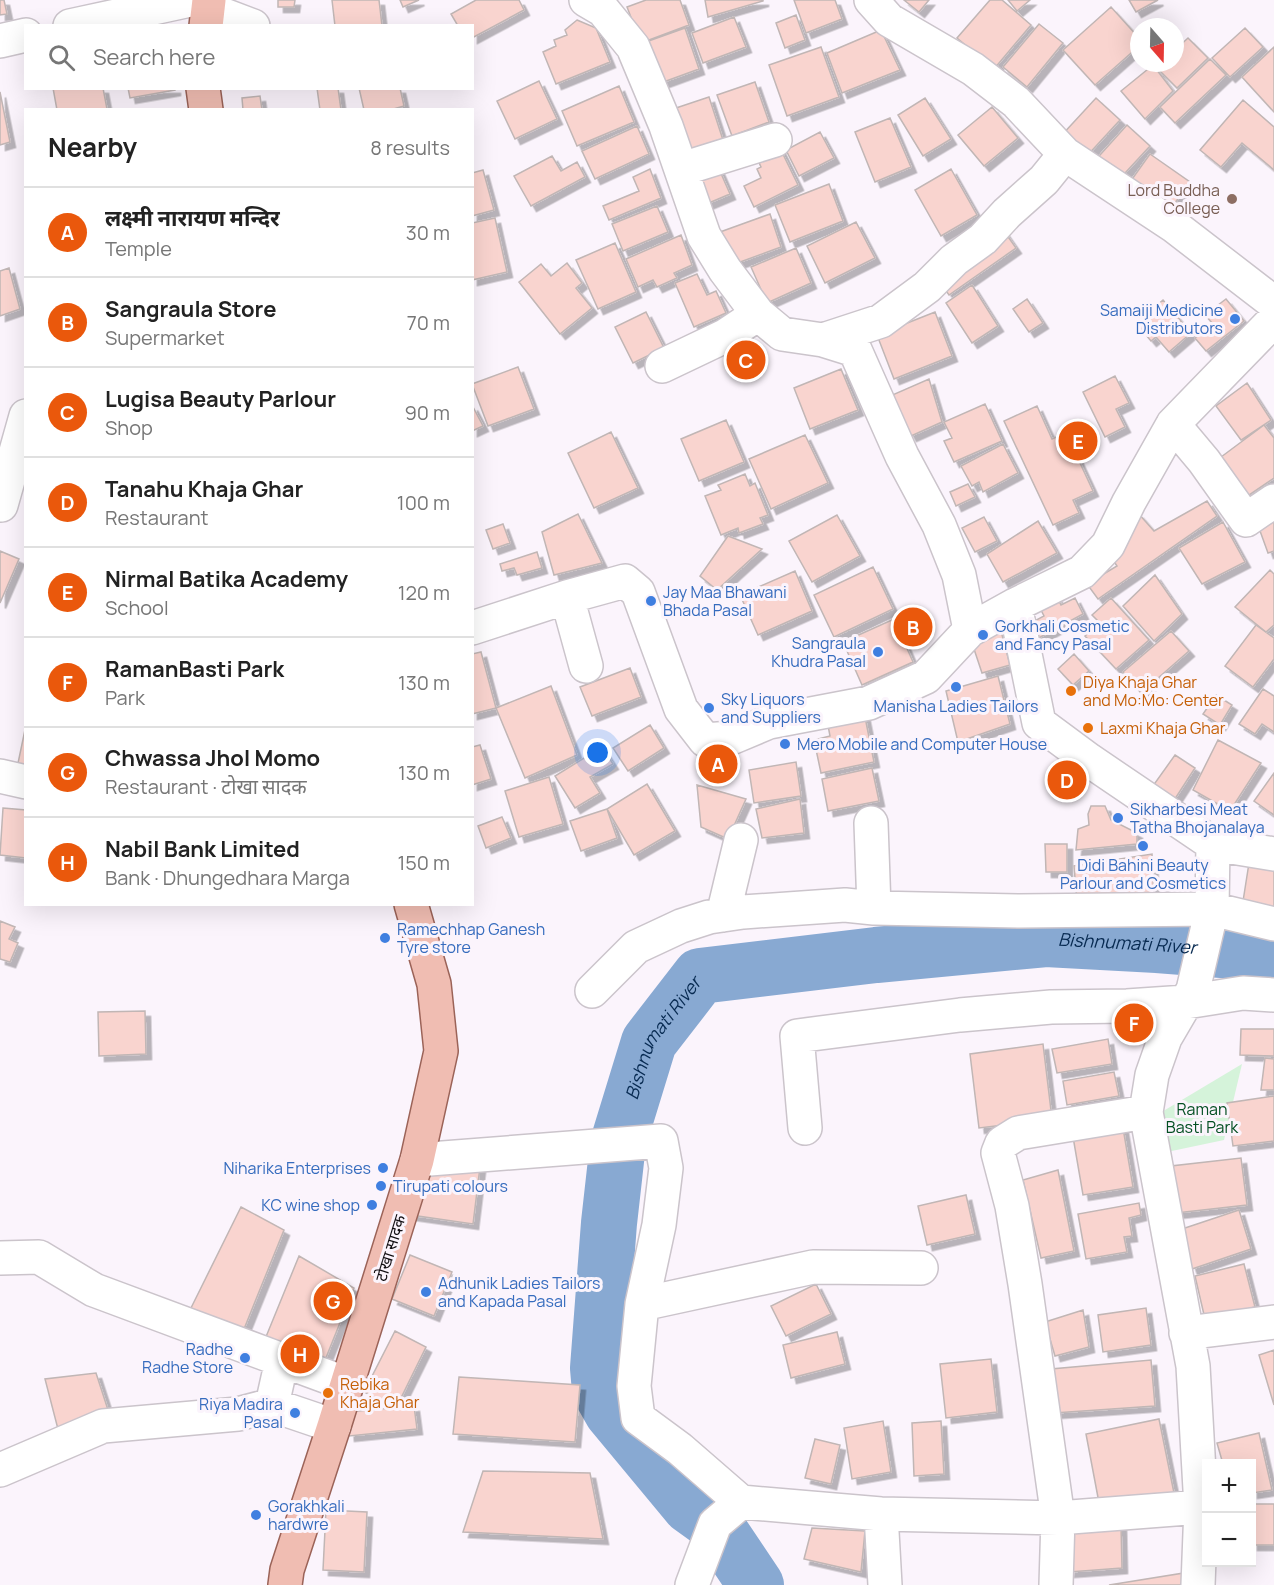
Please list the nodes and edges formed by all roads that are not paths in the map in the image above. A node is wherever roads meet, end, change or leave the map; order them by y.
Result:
1 (586, 0) edge
2 (871, 0) edge
3 (203, 9) edge
4 (85, 24) edge
5 (247, 24) edge
6 (24, 35) edge
7 (0, 41) edge
8 (203, 90) edge
9 (206, 108) edge
10 (775, 140) dead end
11 (1065, 154) junction
12 (682, 170) junction
13 (1274, 303) edge
14 (758, 314) junction
15 (1274, 320) edge
16 (823, 340) junction
17 (662, 366) dead end
18 (1173, 424) junction
19 (24, 427) edge
20 (1274, 501) edge
21 (9, 508) edge
22 (567, 597) junction
23 (1015, 605) junction
24 (474, 627) edge
25 (970, 630) junction
26 (586, 666) dead end
27 (0, 776) edge
28 (24, 782) edge
29 (872, 823) dead end
30 (741, 840) dead end
31 (1213, 844) junction
32 (1274, 854) edge
33 (412, 906) edge
34 (874, 908) junction
35 (723, 915) junction
36 (1209, 917) junction
37 (1274, 924) edge
38 (592, 992) dead end
39 (1189, 996) junction
40 (1274, 996) edge
41 (1146, 1112) junction
42 (805, 1128) dead end
43 (417, 1160) junction
44 (0, 1258) edge
45 (921, 1269) dead end
46 (642, 1304) junction
47 (1274, 1322) edge
48 (1186, 1333) junction
49 (282, 1360) junction
50 (347, 1384) junction
51 (272, 1405) junction
52 (334, 1426) junction
53 (0, 1470) edge
54 (741, 1502) junction
55 (1201, 1507) junction
56 (881, 1514) junction
57 (1058, 1518) junction
58 (701, 1582) edge
59 (285, 1585) edge
60 (885, 1585) edge
61 (1056, 1585) edge
62 (1198, 1585) edge

1 - 12 street
2 - 11 street
3 - 4 street
3 - 5 street
6 - 7 street
8 - 9 main road
10 - 12 street
11 - 13 street
11 - 16 street
12 - 14 street
14 - 16 street
14 - 17 street
15 - 18 street
16 - 25 street
18 - 20 street
18 - 23 street
19 - 21 street
22 - 24 street
22 - 25 street
22 - 26 street
23 - 25 street
23 - 31 street
27 - 28 street
29 - 34 street
30 - 35 street
31 - 32 street
31 - 36 street
33 - 43 main road, टोखा सादक
34 - 35 street
34 - 36 street
35 - 38 street
36 - 37 street
36 - 39 street
39 - 40 street
39 - 41 street
39 - 42 street
41 - 48 street
41 - 57 street
43 - 46 street
43 - 50 main road, टोखा सादक
44 - 49 street
45 - 46 street
46 - 54 street
47 - 48 street
48 - 55 street
49 - 50 street
49 - 51 street
50 - 52 main road, टोखा सादक
51 - 52 street
51 - 53 street
52 - 59 main road, टोखा सादक
54 - 56 street
54 - 58 street
55 - 57 street
55 - 62 street
56 - 57 street
56 - 60 street
57 - 61 street

